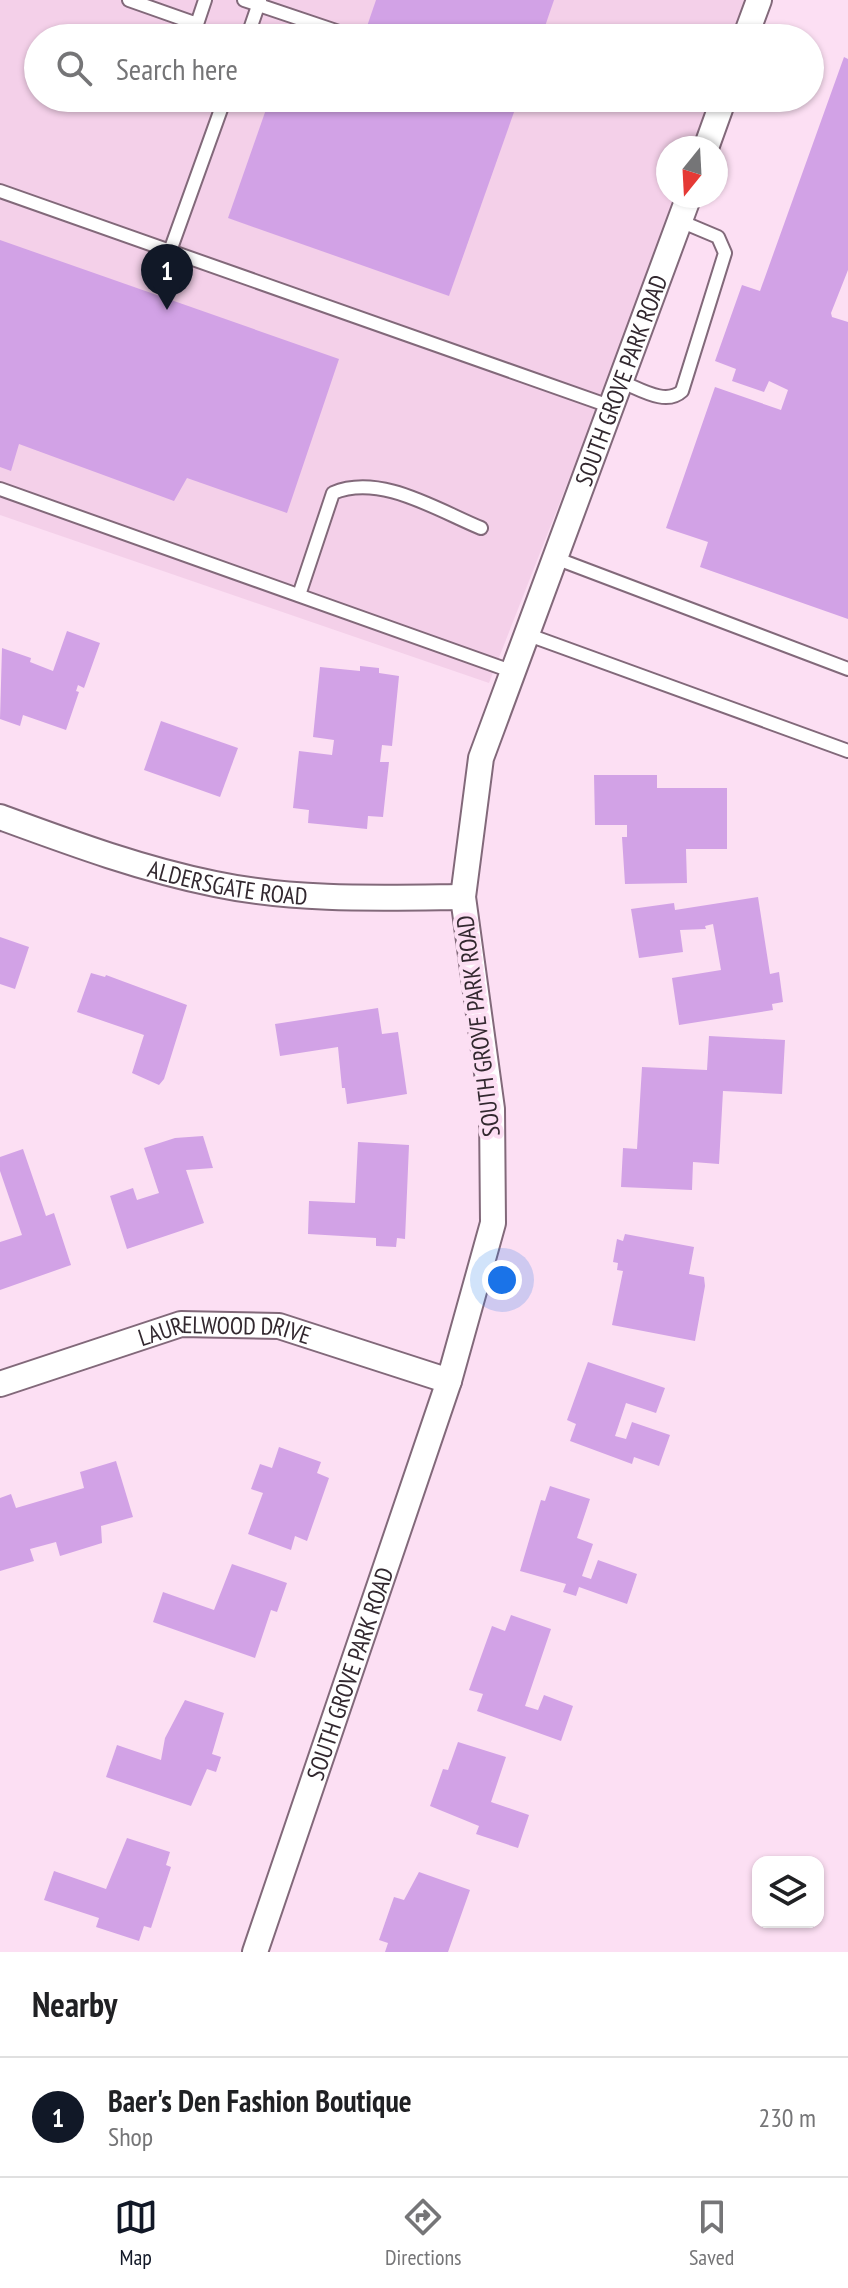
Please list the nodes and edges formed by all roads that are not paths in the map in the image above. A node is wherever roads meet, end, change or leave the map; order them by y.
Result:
1 (129, 0) edge
2 (205, 0) edge
3 (244, 0) edge
4 (759, 0) edge
5 (260, 2) edge
6 (252, 24) edge
7 (318, 24) edge
8 (750, 24) edge
9 (220, 112) edge
10 (719, 112) edge
11 (710, 136) edge
12 (0, 191) edge
13 (685, 208) edge
14 (680, 221) junction
15 (170, 251) junction
16 (622, 382) junction
17 (613, 407) junction
18 (0, 489) edge
19 (481, 528) dead end
20 (555, 558) junction
21 (299, 595) junction
22 (526, 634) junction
23 (848, 669) edge
24 (511, 671) junction
25 (848, 751) edge
26 (0, 817) edge
27 (463, 897) junction
28 (449, 1381) junction
29 (0, 1384) edge
30 (255, 1952) edge

1 - 2 lane
3 - 5 lane
4 - 8 street
5 - 6 lane
5 - 7 lane
9 - 15 lane
10 - 11 street
12 - 15 lane
13 - 14 street, SOUTH GROVE PARK ROAD
14 - 16 street, SOUTH GROVE PARK ROAD
14 - 16 lane
15 - 17 lane
16 - 17 street, SOUTH GROVE PARK ROAD
17 - 20 street, SOUTH GROVE PARK ROAD
18 - 21 lane
19 - 21 lane
20 - 22 street, SOUTH GROVE PARK ROAD
20 - 23 lane
21 - 24 lane
22 - 24 street, SOUTH GROVE PARK ROAD
22 - 25 lane
24 - 27 street, SOUTH GROVE PARK ROAD
26 - 27 street, ALDERSGATE ROAD
27 - 28 street, SOUTH GROVE PARK ROAD
28 - 29 street, LAURELWOOD DRIVE
28 - 30 street, SOUTH GROVE PARK ROAD

